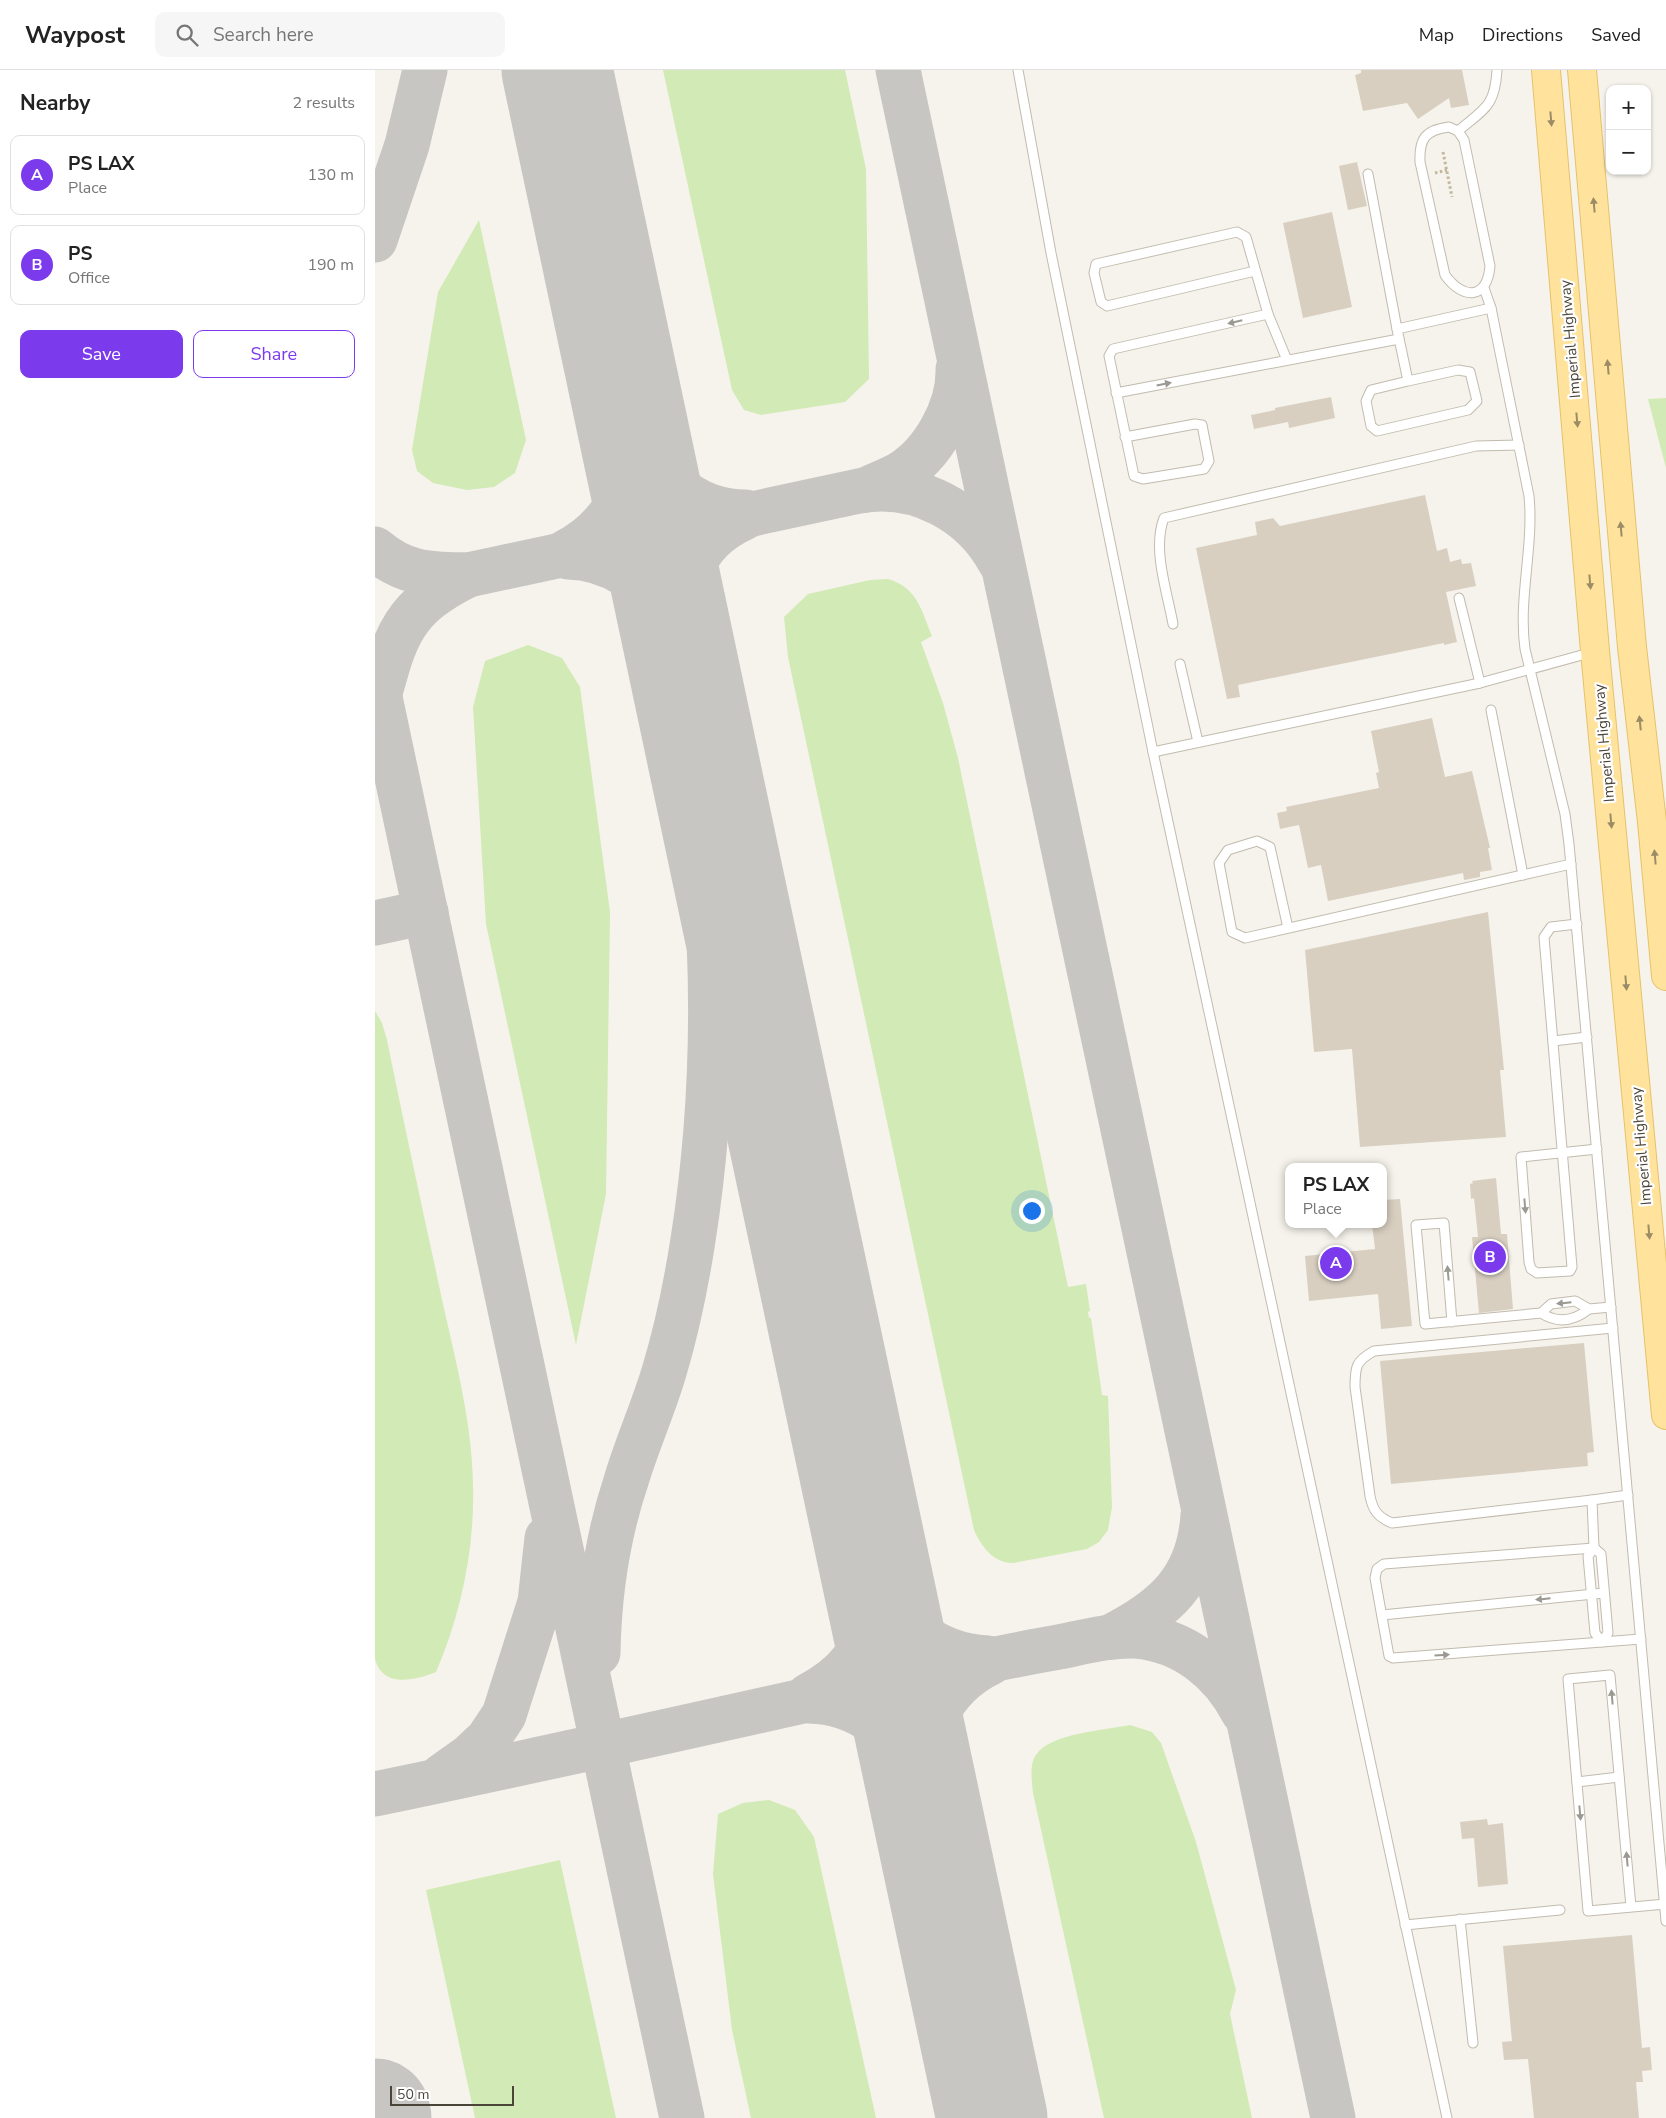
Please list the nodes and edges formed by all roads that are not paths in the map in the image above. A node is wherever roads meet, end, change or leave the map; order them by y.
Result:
1 (1018, 70) edge
2 (1497, 70) edge
3 (1546, 70) edge
4 (1582, 70) edge
5 (1458, 131) junction
6 (1368, 174) dead end
7 (1255, 271) junction
8 (1484, 288) junction
9 (1491, 308) junction
10 (1268, 314) junction
11 (1397, 329) junction
12 (1399, 338) junction
13 (1287, 360) junction
14 (1408, 381) junction
15 (1116, 393) junction
16 (1125, 436) junction
17 (1519, 445) junction
18 (1459, 598) dead end
19 (1173, 624) dead end
20 (1632, 647) junction
21 (1595, 651) junction
22 (1180, 664) dead end
23 (1530, 671) junction
24 (1480, 683) junction
25 (1491, 710) dead end
26 (1198, 742) junction
27 (1153, 752) junction
28 (1571, 864) junction
29 (1523, 875) junction
30 (1577, 924) junction
31 (1288, 928) junction
32 (1666, 976) edge
33 (1587, 1037) junction
34 (1553, 1041) junction
35 (1597, 1149) junction
36 (1562, 1154) junction
37 (1611, 1308) junction
38 (1589, 1309) junction
39 (1541, 1313) junction
40 (1452, 1322) junction
41 (1613, 1328) junction
42 (1666, 1415) edge
43 (1628, 1496) junction
44 (1592, 1500) junction
45 (1594, 1548) junction
46 (1604, 1593) junction
47 (1591, 1594) junction
48 (1382, 1615) junction
49 (1641, 1639) junction
50 (1602, 1642) junction
51 (1619, 1777) junction
52 (1577, 1782) junction
53 (1665, 1904) edge
54 (1631, 1907) junction
55 (1561, 1910) dead end
56 (1459, 1919) junction
57 (1666, 1921) edge
58 (1405, 1925) junction
59 (1473, 2042) dead end
60 (1447, 2118) edge

1 - 27 lane
2 - 5 lane
3 -> 21 main road, Imperial Highway
20 -> 4 main road
5 - 8 lane
5 - 8 lane
6 - 11 lane
7 - 7 lane
7 - 10 lane
8 - 9 lane
9 - 11 lane
9 - 17 lane
10 - 13 lane
10 -> 15 lane
11 - 12 lane
12 - 13 lane
12 - 14 lane
15 -> 13 lane
14 - 14 lane
15 - 16 lane
16 - 16 lane
17 - 19 lane
17 - 23 lane
18 - 24 lane
20 - 21 main road
32 -> 20 main road
21 - 23 lane
21 -> 42 main road, Imperial Highway
22 - 26 lane
23 - 24 lane
23 - 28 lane
24 - 26 lane
25 - 29 lane
26 - 27 lane
27 - 58 lane
28 - 29 lane
28 - 30 lane
29 - 31 lane
30 - 33 lane
30 - 34 lane
31 - 31 lane
33 - 34 lane
33 - 35 lane
34 - 36 lane
35 - 36 lane
35 - 37 lane
36 -> 36 lane
37 - 38 lane
37 - 41 lane
38 -> 39 lane
38 - 39 lane
39 - 40 lane
40 -> 40 lane
41 - 43 lane
41 - 44 lane
43 - 44 lane
43 - 49 lane
44 - 45 lane
45 - 46 lane
45 - 47 lane
45 - 48 lane
46 - 47 lane
46 - 50 lane
47 -> 48 lane
47 - 50 lane
48 -> 50 lane
49 - 50 lane
49 - 53 lane
51 - 52 lane
51 -> 52 lane
54 -> 51 lane
52 -> 54 lane
53 - 54 lane
53 - 57 lane
55 - 56 lane
56 - 58 lane
56 - 59 lane
58 - 60 lane

